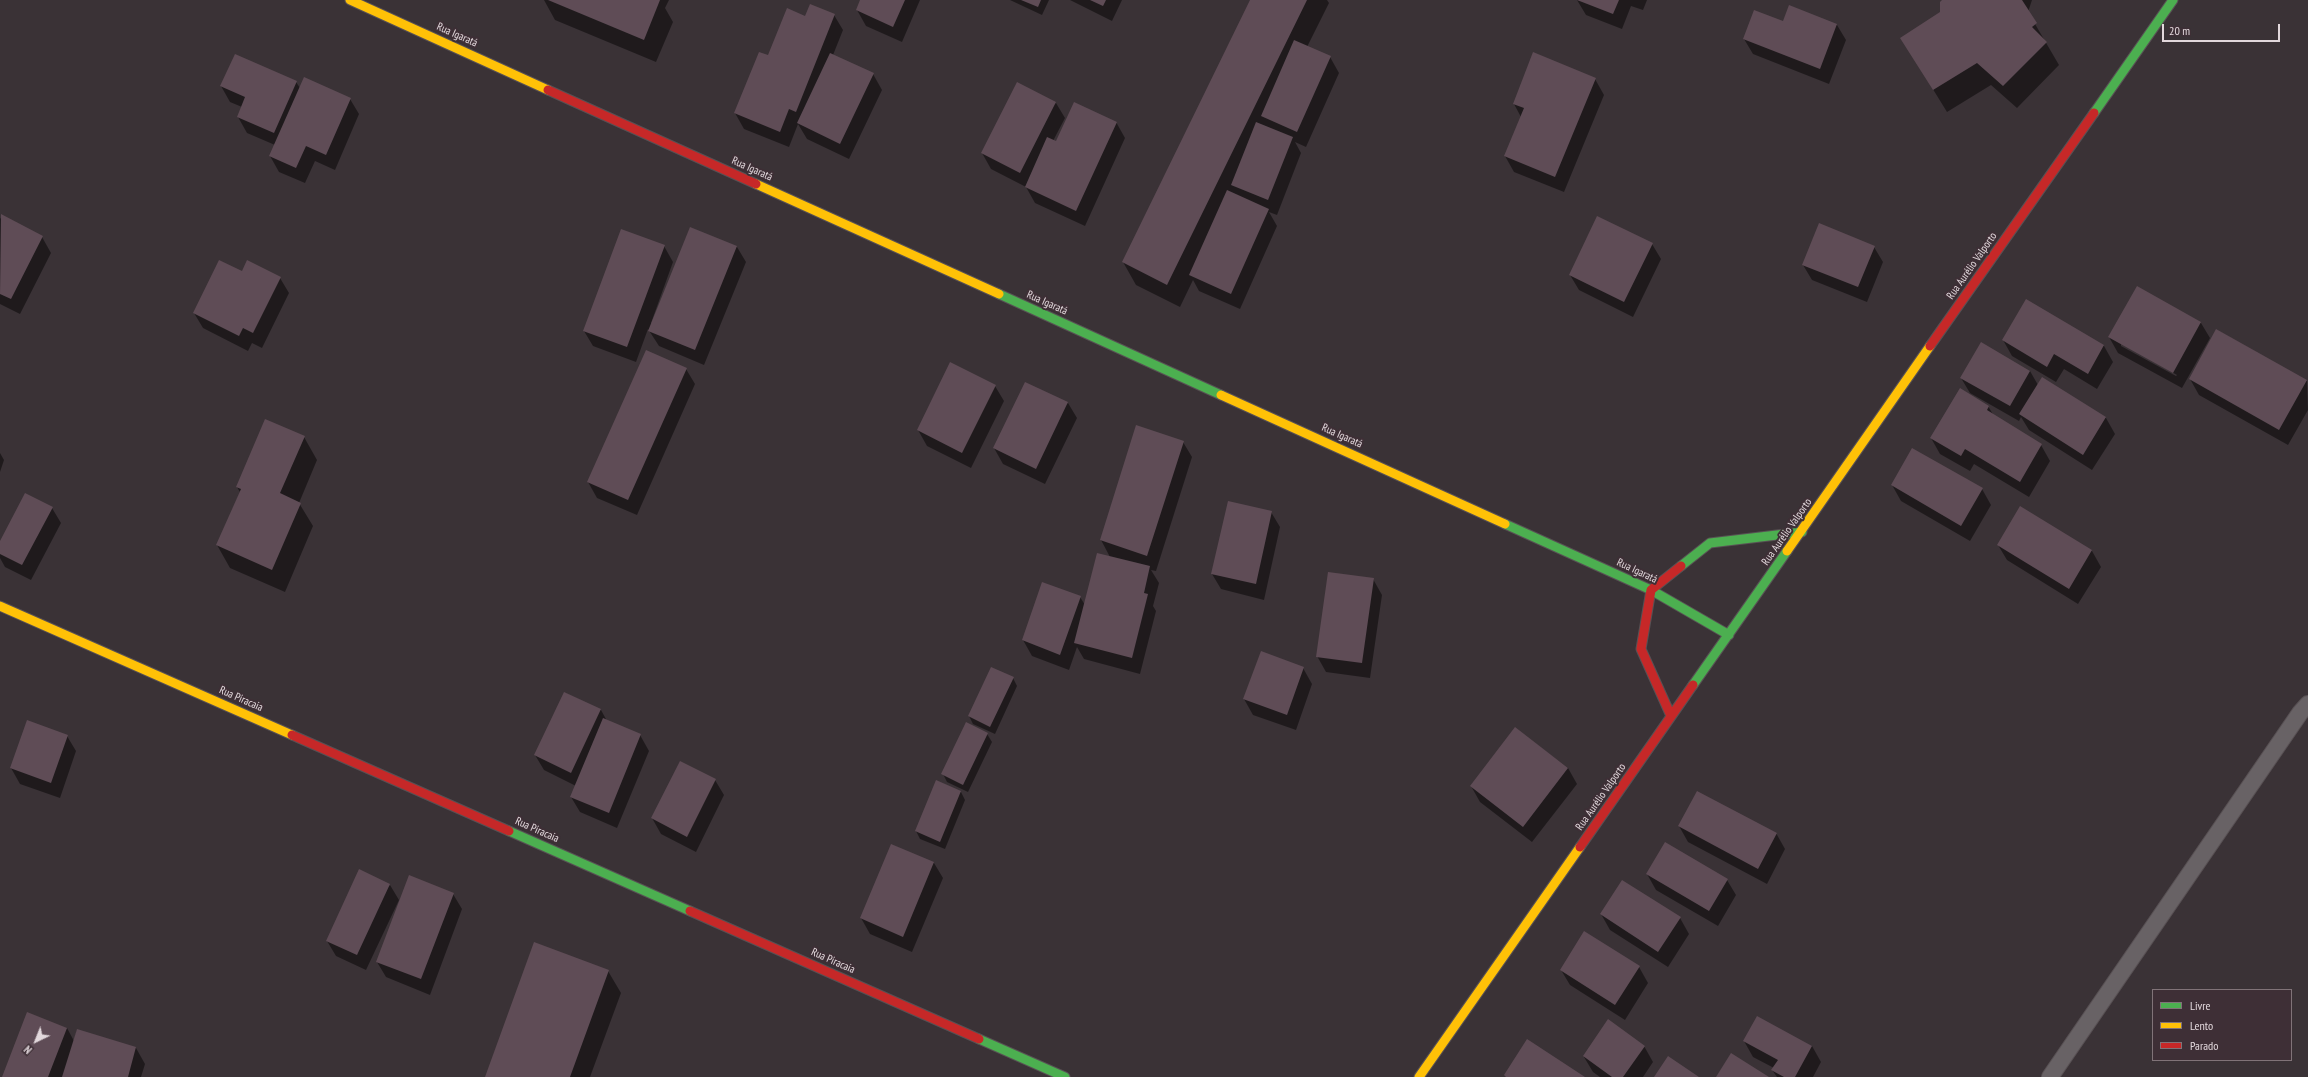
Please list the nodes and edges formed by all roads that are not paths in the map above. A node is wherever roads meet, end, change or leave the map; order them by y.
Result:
1 (350, 0) edge
2 (2173, 0) edge
3 (1802, 532) junction
4 (1651, 590) junction
5 (0, 606) edge
6 (1729, 635) junction
7 (2308, 704) edge
8 (1671, 716) junction
9 (1065, 1077) edge
10 (1419, 1077) edge
11 (2050, 1077) edge

1 - 4 street, Rua Igaratá
2 - 3 street, Rua Aurélio Valporto
3 - 4 street
3 - 6 street, Rua Aurélio Valporto
4 - 6 street, Rua Igaratá
4 - 8 street
5 - 9 street, Rua Piracaia
6 - 8 street, Rua Aurélio Valporto
7 - 11 lane
8 - 10 street, Rua Aurélio Valporto

